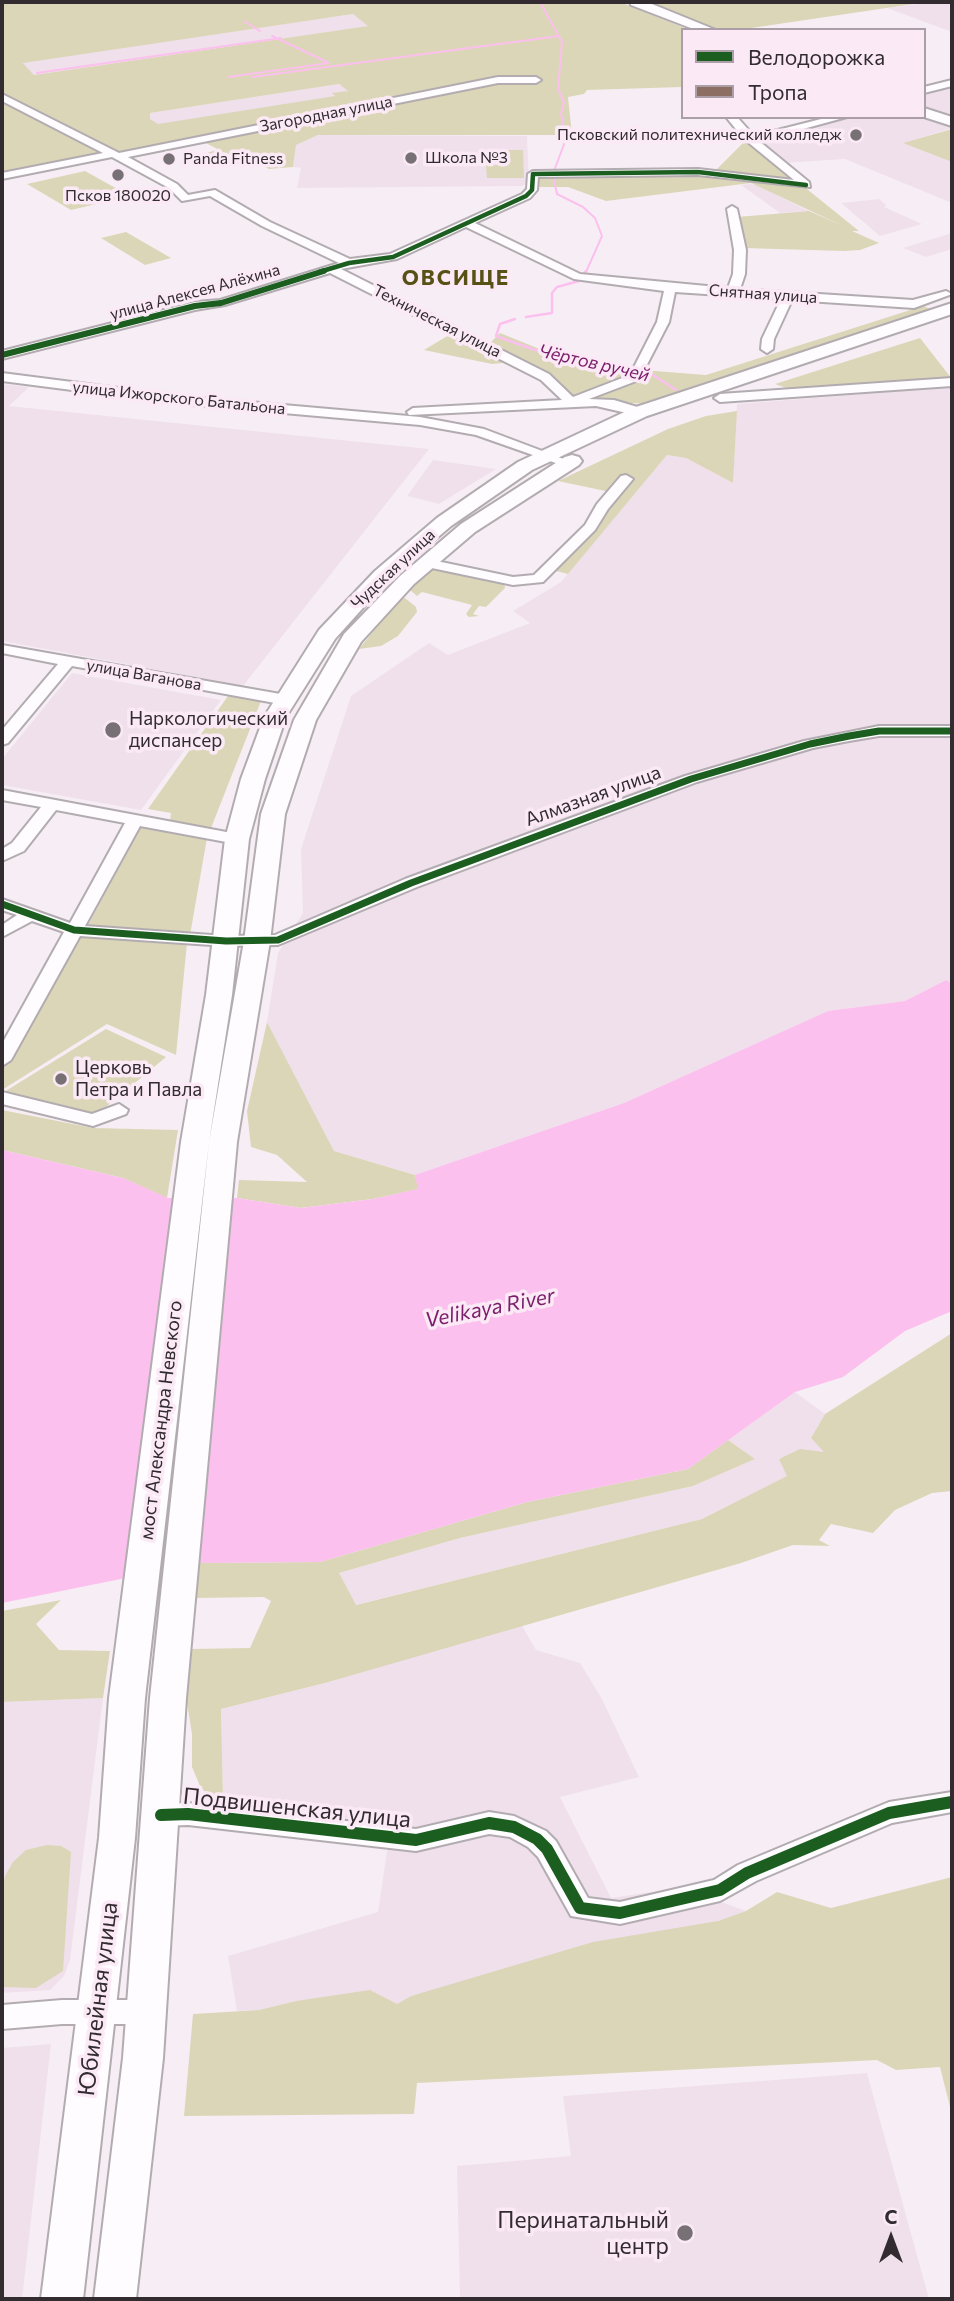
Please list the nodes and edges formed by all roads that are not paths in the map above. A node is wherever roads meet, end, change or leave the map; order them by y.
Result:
1 (636, 2) edge
2 (704, 28) edge
3 (536, 80) dead end
4 (952, 83) edge
5 (926, 90) edge
6 (2, 97) edge
7 (926, 113) edge
8 (733, 119) edge
9 (834, 119) edge
10 (952, 122) edge
11 (752, 140) junction
12 (115, 155) junction
13 (2, 176) edge
14 (732, 209) dead end
15 (468, 224) junction
16 (349, 264) junction
17 (331, 269) junction
18 (934, 286) dead end
19 (670, 288) junction
20 (733, 292) junction
21 (788, 296) junction
22 (950, 299) edge
23 (952, 323) edge
24 (900, 324) junction
25 (925, 332) junction
26 (875, 333) junction
27 (894, 342) junction
28 (767, 349) dead end
29 (2, 355) edge
30 (2, 377) edge
31 (952, 382) edge
32 (720, 398) junction
33 (573, 404) junction
34 (640, 412) junction
35 (356, 415) junction
36 (546, 454) junction
37 (567, 463) junction
38 (626, 479) dead end
39 (427, 563) junction
40 (2, 649) edge
41 (68, 661) junction
42 (286, 700) junction
43 (952, 731) edge
44 (2, 740) edge
45 (267, 741) junction
46 (296, 743) junction
47 (253, 779) junction
48 (283, 781) junction
49 (2, 795) edge
50 (51, 805) junction
51 (135, 820) junction
52 (237, 839) junction
53 (2, 856) edge
54 (2, 904) edge
55 (29, 915) junction
56 (74, 930) junction
57 (2, 932) edge
58 (226, 941) junction
59 (257, 941) junction
60 (3, 1052) edge
61 (2, 1098) edge
62 (119, 1110) dead end
63 (209, 1142) junction
64 (127, 1698) joint
65 (952, 1802) edge
66 (161, 1815) junction
67 (98, 2012) junction
68 (146, 2012) junction
69 (2, 2017) edge
70 (62, 2299) edge
71 (115, 2299) edge

1 - 2 highway
3 - 12 street, Загородная улица
4 - 5 street
6 - 12 street
7 - 10 highway
8 - 11 street
9 - 11 street
11 - 15 street, улица Алексея Алёхина
12 - 13 street, Загородная улица
12 - 16 street
14 - 20 street
15 - 16 street, улица Алексея Алёхина
15 - 19 street, Снятная улица
16 - 17 street, улица Алексея Алёхина
17 - 29 street, улица Алексея Алёхина
17 - 33 street, Техническая улица
18 - 22 street
19 - 20 street, Снятная улица
19 - 33 street
20 - 21 street, Снятная улица
21 - 22 street, Снятная улица
21 - 28 street
22 - 24 highway, Чудская улица
23 - 25 highway, Чудская улица
24 - 25 highway
24 - 26 highway, Чудская улица
25 - 27 highway, Чудская улица
26 - 27 highway
26 - 34 highway, Чудская улица
27 - 32 highway, Чудская улица
30 - 35 street, улица Ижорского Батальона
31 - 32 street
32 - 37 highway, Чудская улица
33 - 34 street, улица Ижорского Батальона
33 - 35 street, улица Ижорского Батальона
34 - 36 highway, Чудская улица
35 - 36 street, улица Ижорского Батальона
36 - 37 street, улица Ижорского Батальона
36 - 42 highway, Чудская улица
37 - 39 highway, Чудская улица
38 - 39 street
39 - 46 highway, Чудская улица
40 - 41 street, улица Ваганова
41 - 42 street, улица Ваганова
41 - 44 street
42 - 45 highway, Чудская улица
43 - 59 street, Алмазная улица
45 - 46 highway
45 - 47 highway, Чудская улица
46 - 48 highway, Чудская улица
47 - 48 highway
47 - 52 highway, Чудская улица
48 - 59 highway, Чудская улица
49 - 50 street
50 - 51 street
50 - 53 street
51 - 52 street
51 - 56 street
52 - 58 highway, Чудская улица
54 - 55 street, Алмазная улица
55 - 56 street, Алмазная улица
55 - 57 street
56 - 58 street, Алмазная улица
56 - 60 street
58 - 59 street, Алмазная улица
58 - 63 highway, Чудская улица
59 - 63 highway, Чудская улица
61 - 62 street
63 - 64 highway, мост Александра Невского
63 - 66 highway, мост Александра Невского
64 - 67 highway, Юбилейная улица
65 - 66 street, Подвишенская улица
66 - 68 highway
67 - 68 street
67 - 69 street
67 - 70 highway, Юбилейная улица
68 - 71 highway

